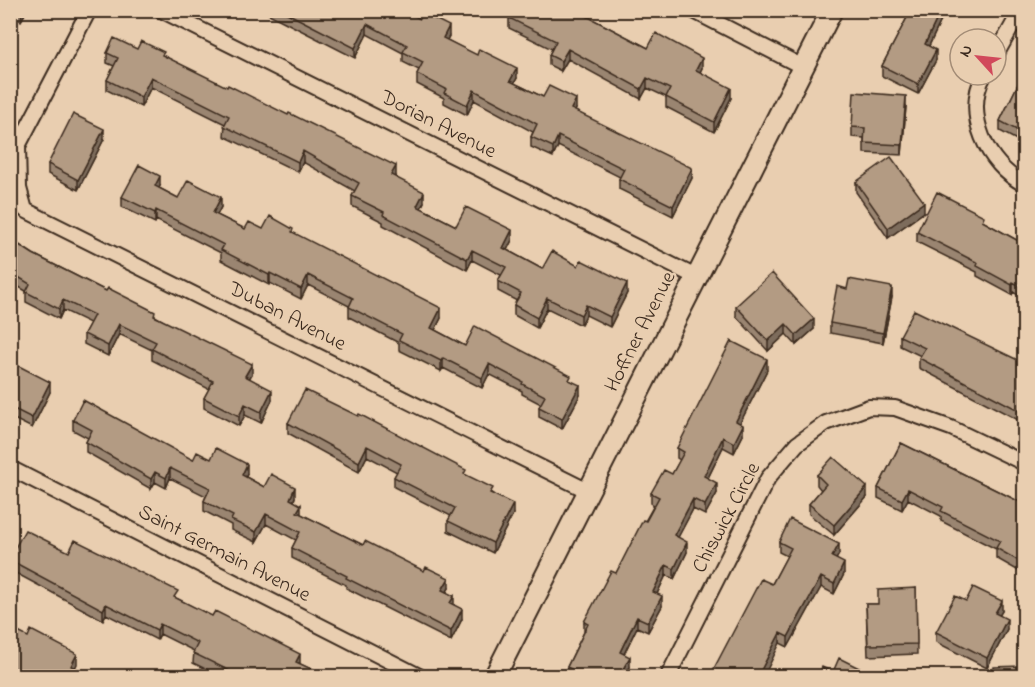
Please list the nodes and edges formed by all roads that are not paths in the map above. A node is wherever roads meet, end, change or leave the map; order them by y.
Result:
1 (88, 10) edge
2 (161, 10) edge
3 (692, 10) edge
4 (832, 10) edge
5 (1021, 10) edge
6 (1008, 33) edge
7 (803, 67) junction
8 (980, 87) edge
9 (1024, 184) edge
10 (696, 277) junction
11 (1024, 463) edge
12 (10, 468) edge
13 (588, 491) junction
14 (419, 676) edge
15 (495, 676) edge
16 (668, 676) edge

1 - 13 street, Duban Avenue
2 - 10 street, Dorian Avenue
3 - 7 street
4 - 7 main road, Hoffner Avenue
5 - 6 street
7 - 10 main road, Hoffner Avenue
8 - 9 street
10 - 13 main road, Hoffner Avenue
11 - 16 street, Chiswick Circle
12 - 14 street, Saint Germain Avenue
13 - 15 main road, Hoffner Avenue

